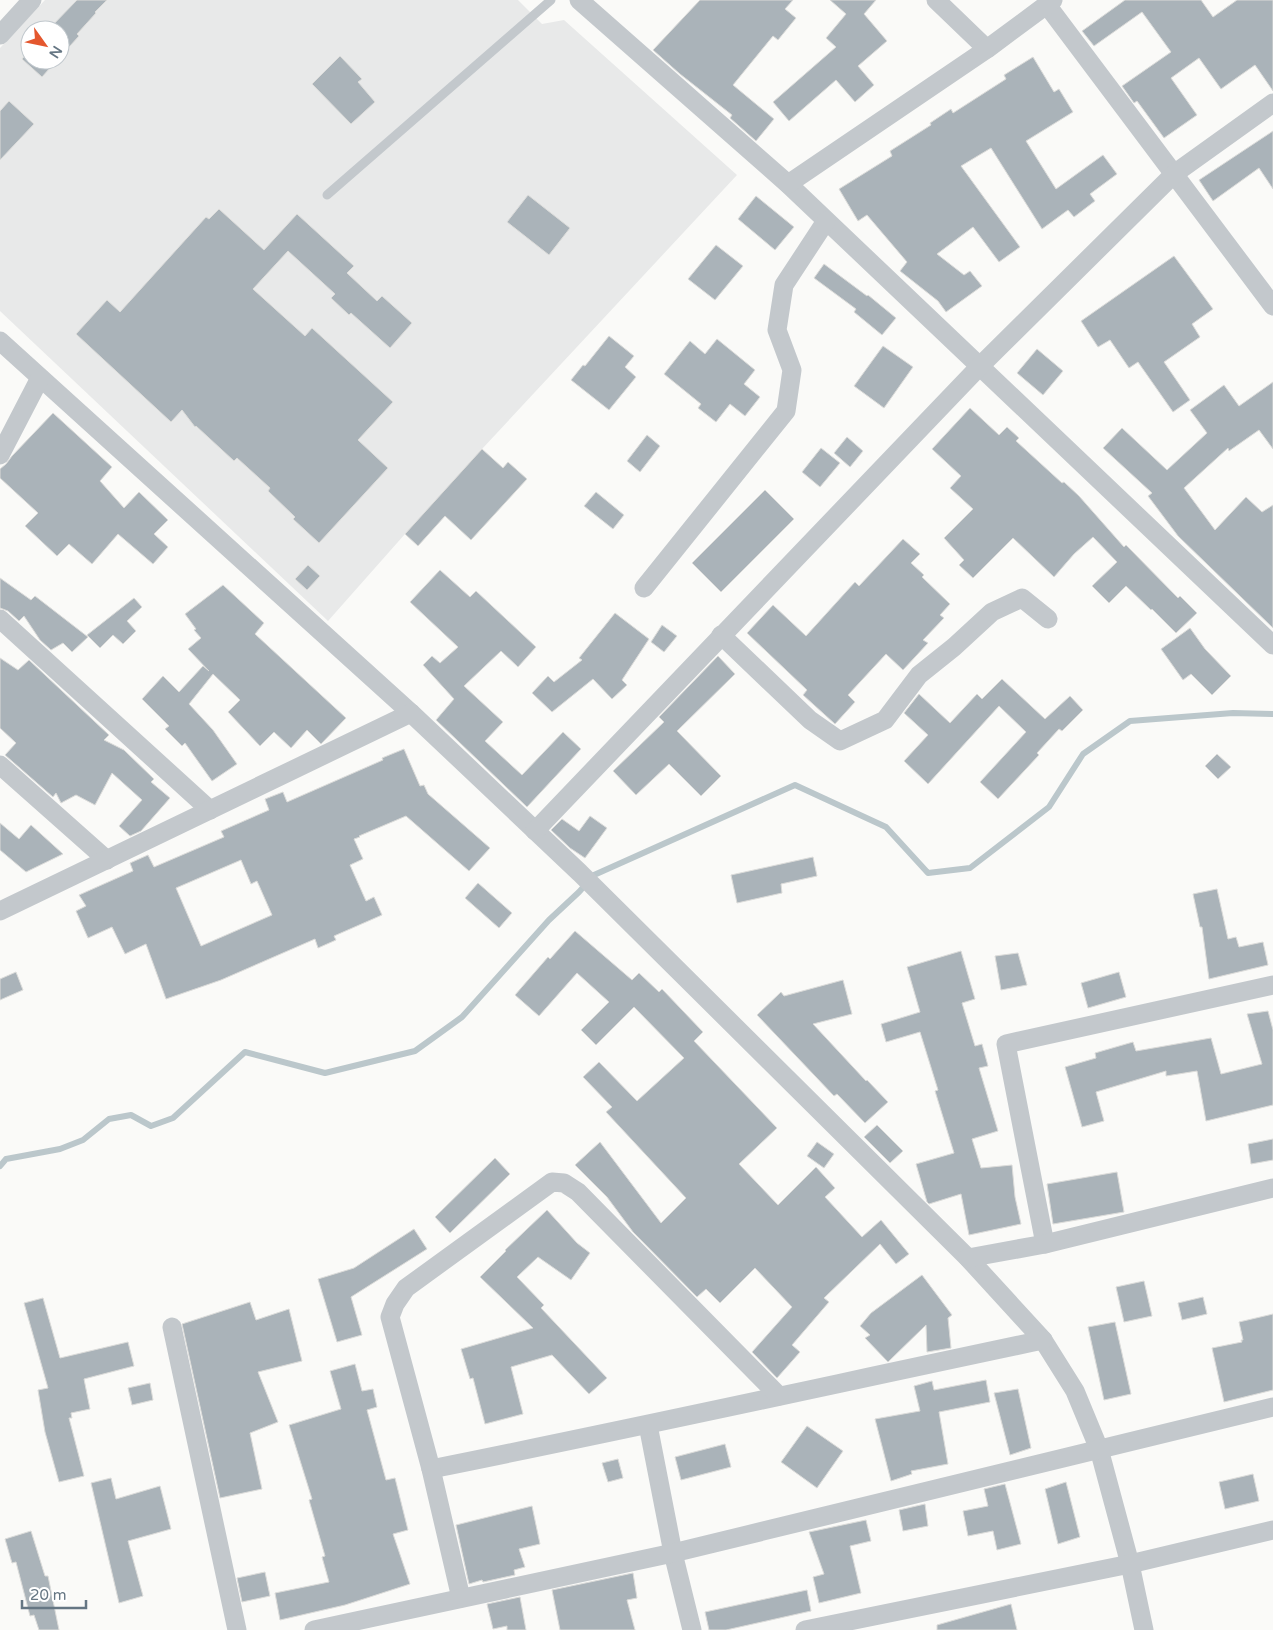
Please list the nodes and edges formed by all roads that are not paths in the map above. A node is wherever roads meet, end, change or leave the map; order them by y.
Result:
1 (32, 0) edge
2 (551, 0) edge
3 (579, 0) edge
4 (936, 0) edge
5 (1050, 2) edge
6 (0, 35) edge
7 (987, 49) junction
8 (1273, 103) edge
9 (1174, 174) junction
10 (788, 184) junction
11 (327, 195) dead end
12 (826, 221) junction
13 (1273, 306) edge
14 (0, 341) edge
15 (979, 367) junction
16 (40, 378) junction
17 (0, 455) edge
18 (644, 588) dead end
19 (0, 619) edge
20 (1048, 620) dead end
21 (721, 635) junction
22 (1273, 645) edge
23 (411, 714) junction
24 (0, 765) edge
25 (210, 810) junction
26 (534, 831) junction
27 (107, 860) junction
28 (0, 911) edge
29 (1273, 985) edge
30 (1273, 1188) edge
31 (1045, 1244) junction
32 (968, 1258) junction
33 (172, 1327) dead end
34 (1043, 1340) junction
35 (780, 1396) junction
36 (1273, 1408) edge
37 (648, 1425) junction
38 (1099, 1449) junction
39 (431, 1469) junction
40 (1273, 1530) edge
41 (673, 1553) junction
42 (1130, 1564) junction
43 (461, 1598) junction
44 (237, 1630) edge
45 (314, 1630) edge
46 (692, 1630) edge
47 (805, 1630) edge
48 (1144, 1630) edge

1 - 6 street
2 - 11 lane
3 - 10 street
4 - 7 street
5 - 7 street
5 - 9 street
7 - 10 street
8 - 9 street
9 - 13 street
9 - 15 street
10 - 12 street
12 - 15 street
12 - 18 street
14 - 16 street
15 - 21 street
15 - 22 street
16 - 17 street
16 - 23 street
19 - 25 street
20 - 21 street
21 - 26 street
23 - 25 street
23 - 26 street
24 - 27 street
25 - 27 street
26 - 32 street
27 - 28 street
29 - 31 street
30 - 31 street
31 - 32 street
32 - 34 street
33 - 44 street
34 - 35 street
34 - 38 street
35 - 37 street
35 - 39 street
36 - 38 street
37 - 39 street
37 - 41 street
38 - 41 street
38 - 42 street
39 - 43 street
40 - 42 street
41 - 43 street
41 - 46 street
42 - 47 street
42 - 48 street
43 - 45 street

